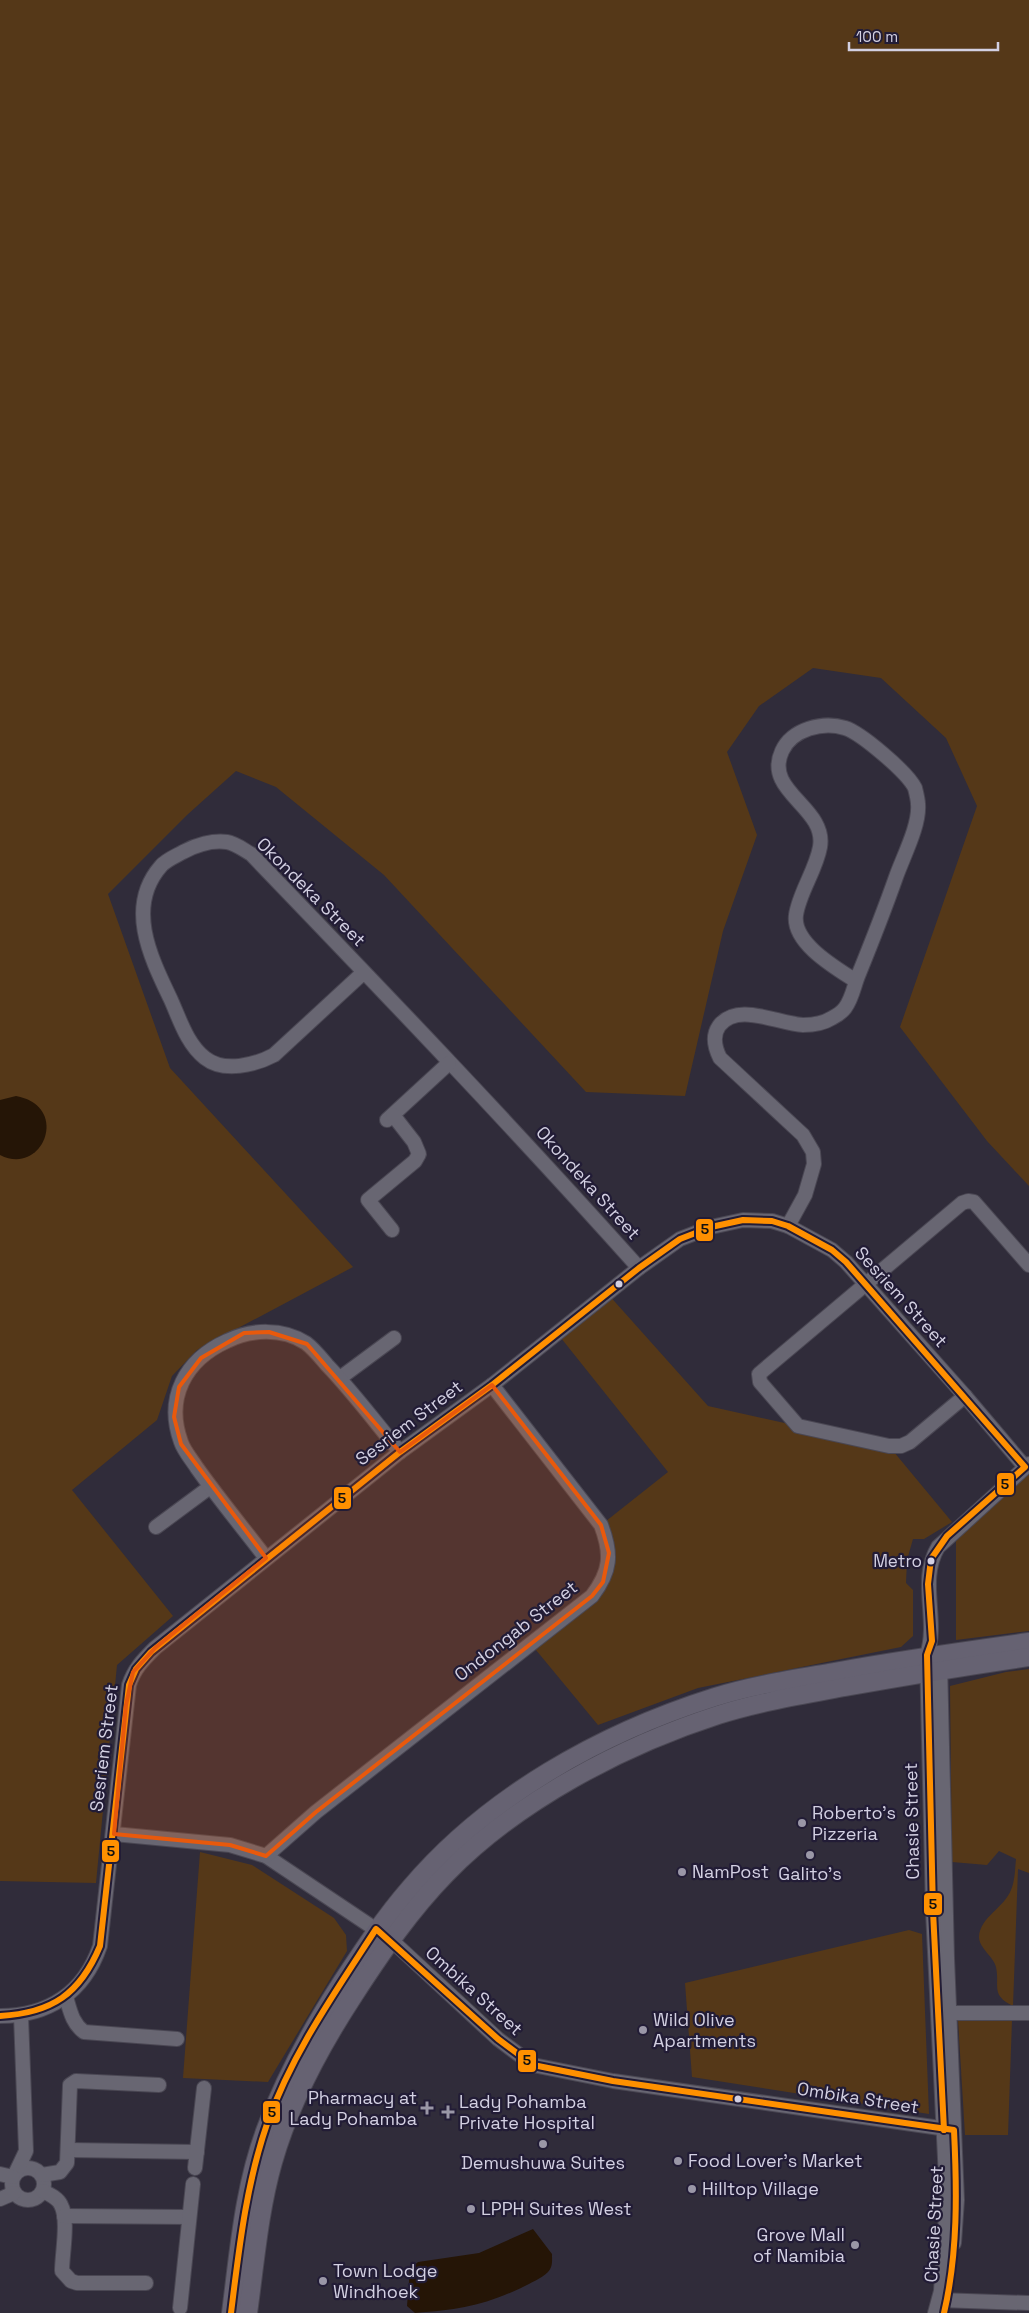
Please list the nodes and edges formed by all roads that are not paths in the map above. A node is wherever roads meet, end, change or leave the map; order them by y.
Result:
1 (364, 972) junction
2 (856, 981) junction
3 (450, 1063) junction
4 (788, 1226) junction
5 (392, 1230) dead end
6 (1029, 1266) edge
7 (639, 1268) junction
8 (865, 1284) junction
9 (394, 1338) dead end
10 (340, 1378) junction
11 (492, 1385) junction
12 (965, 1396) junction
13 (400, 1452) junction
14 (1027, 1465) edge
15 (210, 1487) junction
16 (156, 1527) dead end
17 (266, 1558) junction
18 (1029, 1642) edge
19 (1029, 1657) edge
20 (933, 1658) junction
21 (114, 1834) junction
22 (266, 1856) junction
23 (383, 1934) junction
24 (66, 1997) junction
25 (944, 2013) junction
26 (1029, 2013) edge
27 (0, 2016) edge
28 (21, 2016) junction
29 (177, 2040) dead end
30 (159, 2086) dead end
31 (204, 2088) dead end
32 (949, 2130) junction
33 (69, 2150) junction
34 (26, 2151) junction
35 (197, 2152) junction
36 (195, 2168) dead end
37 (39, 2172) junction
38 (10, 2174) edge
39 (193, 2184) dead end
40 (43, 2190) junction
41 (14, 2193) junction
42 (0, 2199) edge
43 (64, 2216) junction
44 (189, 2216) junction
45 (146, 2283) dead end
46 (1029, 2303) edge
47 (942, 2307) edge
48 (180, 2308) dead end
49 (231, 2313) edge
50 (248, 2313) edge

1 - 1 street, Okondeka Street
1 - 3 street, Okondeka Street
2 - 2 street
2 - 4 street
3 - 5 street
3 - 7 street, Okondeka Street
4 - 7 street, Sesriem Street
4 - 8 street, Sesriem Street
6 - 8 street
7 - 11 street, Sesriem Street
8 - 12 street, Sesriem Street
8 - 12 street
9 - 10 street
10 - 13 street
10 - 15 street
11 - 13 street, Sesriem Street
11 - 22 street, Ondongab Street
12 - 14 street, Sesriem Street
13 - 17 street, Sesriem Street
14 - 20 street, Chasie Street
15 - 16 street
15 - 17 street
17 - 21 street, Sesriem Street
18 - 20 main road
19 - 20 main road
20 - 23 main road
20 - 25 street, Chasie Street
21 - 22 street, Ombika Street
21 - 24 street, Sesriem Street
22 - 23 street, Ombika Street
23 - 32 street, Ombika Street
23 - 49 main road
23 - 50 main road
24 - 28 street, Sesriem Street
24 - 29 street
25 - 26 street
25 - 32 street, Chasie Street
27 - 28 street, Sesriem Street
28 - 34 street
30 - 33 street
31 - 35 street
32 - 47 street, Chasie Street
33 - 35 street
33 - 37 street
34 - 37 street
34 - 38 street
35 - 36 street
37 - 38 street
37 - 40 street
38 - 41 street
39 - 44 street
40 - 41 street
40 - 43 street
41 - 42 street
43 - 44 street
43 - 45 street
44 - 48 street
46 - 47 street

